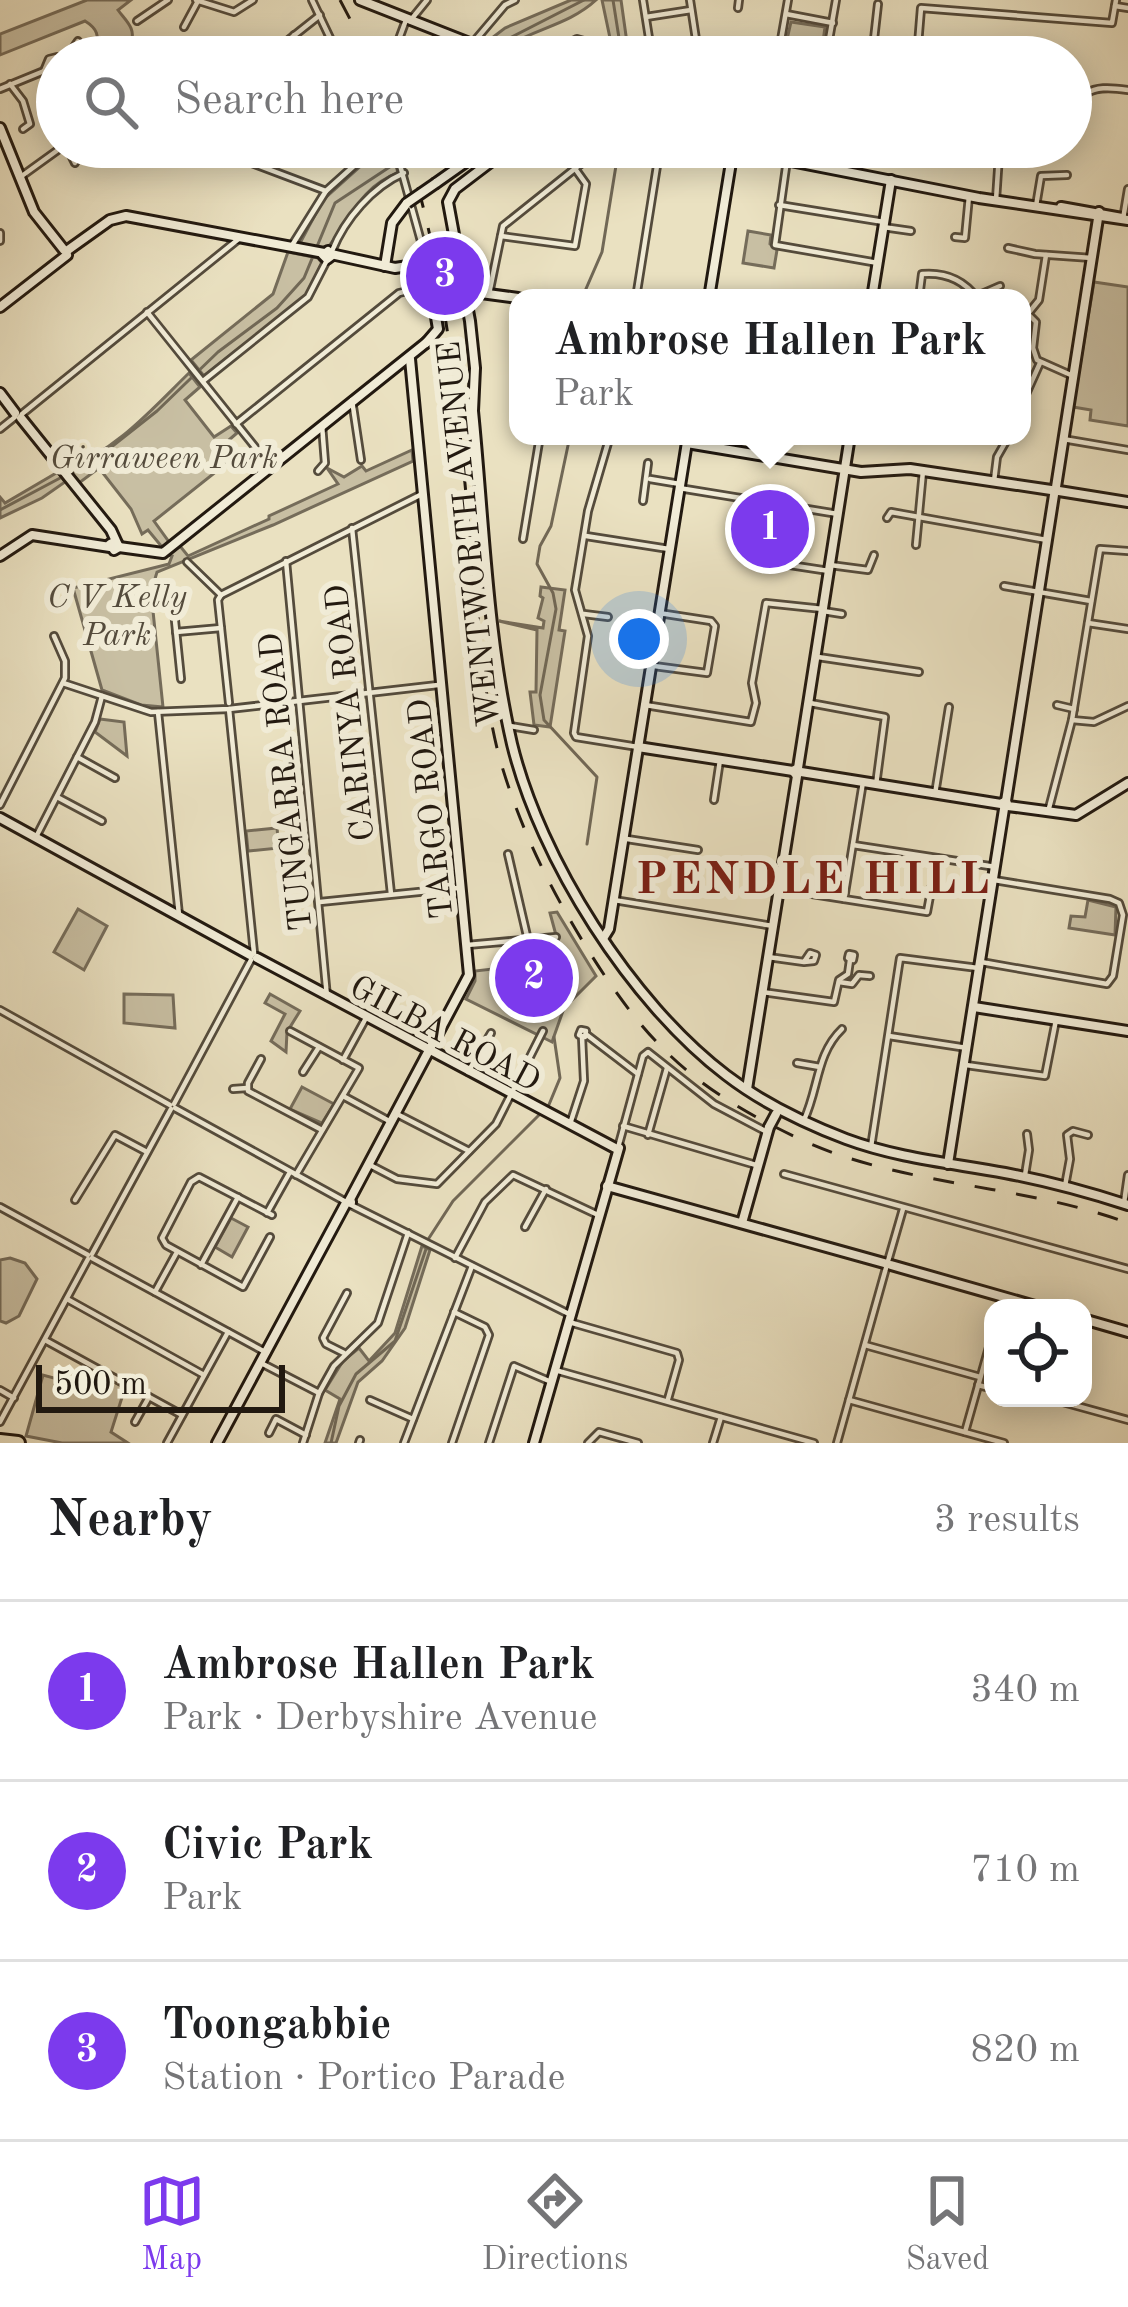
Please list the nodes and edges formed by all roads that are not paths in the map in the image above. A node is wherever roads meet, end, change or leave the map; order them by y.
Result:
1 (168, 0) edge
2 (253, 0) edge
3 (312, 0) edge
4 (360, 0) edge
5 (427, 0) edge
6 (515, 0) edge
7 (643, 0) edge
8 (690, 0) edge
9 (788, 0) edge
10 (836, 0) edge
11 (983, 0) edge
12 (197, 1) edge
13 (372, 3) edge
14 (1115, 3) edge
15 (878, 4) dead end
16 (242, 8) junction
17 (1128, 8) edge
18 (691, 10) junction
19 (981, 13) junction
20 (786, 14) junction
21 (320, 15) junction
22 (249, 16) dead end
23 (646, 17) junction
24 (408, 20) junction
25 (136, 21) dead end
26 (832, 23) junction
27 (184, 26) dead end
28 (294, 35) edge
29 (330, 36) edge
30 (400, 36) edge
31 (451, 36) edge
32 (479, 36) edge
33 (649, 36) edge
34 (695, 36) edge
35 (782, 36) edge
36 (830, 36) edge
37 (875, 36) edge
38 (919, 36) edge
39 (36, 74) edge
40 (10, 84) junction
41 (0, 89) edge
42 (1128, 90) edge
43 (1092, 91) edge
44 (23, 129) dead end
45 (0, 131) edge
46 (36, 166) edge
47 (265, 168) edge
48 (350, 168) edge
49 (403, 168) edge
50 (459, 168) edge
51 (480, 168) edge
52 (574, 168) joint
53 (657, 168) edge
54 (730, 168) edge
55 (786, 168) edge
56 (829, 168) edge
57 (998, 168) edge
58 (404, 173) junction
59 (1067, 175) dead end
60 (19, 178) junction
61 (891, 180) junction
62 (1128, 189) edge
63 (326, 191) junction
64 (969, 196) junction
65 (996, 200) junction
66 (779, 205) junction
67 (1036, 206) junction
68 (1099, 215) junction
69 (1126, 219) edge
70 (884, 224) junction
71 (911, 231) dead end
72 (237, 236) junction
73 (501, 236) junction
74 (955, 237) dead end
75 (291, 247) junction
76 (1008, 248) dead end
77 (66, 252) junction
78 (325, 255) junction
79 (1046, 255) junction
80 (1092, 258) junction
81 (427, 263) junction
82 (878, 263) junction
83 (385, 266) junction
84 (431, 286) junction
85 (1000, 286) dead end
86 (637, 289) edge
87 (711, 289) edge
88 (874, 289) edge
89 (920, 289) edge
90 (968, 289) edge
91 (994, 289) edge
92 (466, 291) junction
93 (489, 294) junction
94 (509, 297) edge
95 (0, 307) edge
96 (1031, 310) edge
97 (147, 311) junction
98 (1031, 317) edge
99 (408, 360) junction
100 (1040, 363) junction
101 (198, 376) junction
102 (1073, 376) junction
103 (1031, 383) edge
104 (0, 393) edge
105 (352, 400) junction
106 (18, 415) junction
107 (236, 424) junction
108 (322, 425) junction
109 (0, 429) edge
110 (1063, 440) junction
111 (539, 445) edge
112 (608, 445) edge
113 (686, 445) edge
114 (720, 445) edge
115 (849, 445) edge
116 (1005, 445) edge
117 (1128, 450) edge
118 (361, 460) dead end
119 (649, 463) dead end
120 (271, 467) junction
121 (845, 468) junction
122 (318, 471) dead end
123 (923, 471) junction
124 (647, 479) junction
125 (994, 481) junction
126 (680, 486) junction
127 (1055, 491) junction
128 (422, 494) junction
129 (643, 501) dead end
130 (1128, 502) edge
131 (838, 514) junction
132 (917, 516) junction
133 (887, 518) dead end
134 (352, 528) junction
135 (584, 535) junction
136 (523, 539) dead end
137 (1047, 540) junction
138 (115, 545) junction
139 (916, 545) dead end
140 (670, 549) junction
141 (1128, 551) edge
142 (874, 555) dead end
143 (0, 556) edge
144 (286, 561) junction
145 (187, 562) dead end
146 (770, 562) dead end
147 (830, 568) junction
148 (1004, 586) dead end
149 (1039, 592) junction
150 (221, 595) junction
151 (1091, 601) junction
152 (823, 610) junction
153 (174, 611) dead end
154 (659, 613) junction
155 (582, 614) junction
156 (842, 614) dead end
157 (608, 617) dead end
158 (1088, 623) junction
159 (221, 628) junction
160 (1128, 629) edge
161 (176, 632) junction
162 (55, 637) dead end
163 (815, 656) junction
164 (651, 665) junction
165 (919, 672) dead end
166 (181, 679) dead end
167 (63, 683) junction
168 (441, 684) junction
169 (370, 692) junction
170 (102, 696) junction
171 (300, 699) junction
172 (808, 703) junction
173 (645, 705) junction
174 (1058, 705) dead end
175 (229, 706) junction
176 (949, 706) dead end
177 (1128, 706) edge
178 (1074, 710) junction
179 (158, 712) junction
180 (1072, 720) junction
181 (508, 726) junction
182 (534, 730) dead end
183 (638, 747) junction
184 (77, 757) junction
185 (720, 760) junction
186 (797, 772) junction
187 (115, 778) dead end
188 (862, 782) junction
189 (1128, 783) edge
190 (876, 784) junction
191 (935, 794) junction
192 (57, 797) junction
193 (714, 800) dead end
194 (0, 805) edge
195 (1005, 805) junction
196 (1048, 812) junction
197 (0, 818) edge
198 (102, 821) dead end
199 (36, 837) junction
200 (624, 839) junction
201 (853, 844) junction
202 (698, 850) dead end
203 (508, 854) dead end
204 (938, 858) junction
205 (996, 867) junction
206 (994, 880) junction
207 (461, 887) junction
208 (778, 889) junction
209 (391, 894) junction
210 (844, 899) junction
211 (614, 900) junction
212 (320, 902) junction
213 (179, 915) junction
214 (773, 926) junction
215 (556, 937) dead end
216 (604, 937) junction
217 (527, 939) junction
218 (467, 945) junction
219 (253, 957) junction
220 (768, 957) junction
221 (850, 960) dead end
222 (804, 962) dead end
223 (980, 965) junction
224 (870, 976) dead end
225 (839, 982) junction
226 (762, 992) junction
227 (327, 997) junction
228 (974, 1007) junction
229 (0, 1010) edge
230 (365, 1018) junction
231 (1056, 1020) junction
232 (842, 1029) dead end
233 (290, 1031) dead end
234 (543, 1031) dead end
235 (1128, 1031) edge
236 (491, 1033) dead end
237 (889, 1035) junction
238 (319, 1047) junction
239 (967, 1048) junction
240 (430, 1053) junction
241 (261, 1059) dead end
242 (343, 1060) junction
243 (797, 1063) dead end
244 (964, 1065) junction
245 (820, 1067) junction
246 (667, 1068) junction
247 (303, 1072) dead end
248 (468, 1072) junction
249 (638, 1074) junction
250 (247, 1088) junction
251 (233, 1089) dead end
252 (747, 1089) junction
253 (512, 1094) junction
254 (343, 1096) junction
255 (172, 1106) junction
256 (778, 1111) junction
257 (395, 1118) junction
258 (804, 1120) junction
259 (570, 1124) junction
260 (627, 1128) junction
261 (322, 1130) junction
262 (768, 1130) junction
263 (1027, 1134) dead end
264 (648, 1135) junction
265 (1088, 1135) dead end
266 (617, 1146) junction
267 (871, 1148) junction
268 (470, 1151) junction
269 (147, 1153) junction
270 (948, 1164) junction
271 (369, 1165) junction
272 (758, 1166) junction
273 (293, 1174) junction
274 (784, 1174) dead end
275 (1128, 1175) edge
276 (1024, 1177) junction
277 (607, 1186) junction
278 (1066, 1186) junction
279 (546, 1189) junction
280 (238, 1197) junction
281 (75, 1200) dead end
282 (348, 1203) junction
283 (1126, 1204) edge
284 (903, 1206) junction
285 (0, 1207) edge
286 (598, 1215) junction
287 (742, 1223) junction
288 (525, 1227) dead end
289 (408, 1233) junction
290 (270, 1237) dead end
291 (177, 1252) junction
292 (90, 1257) junction
293 (455, 1258) junction
294 (887, 1264) junction
295 (201, 1265) junction
296 (472, 1266) junction
297 (1128, 1269) edge
298 (155, 1292) junction
299 (346, 1293) dead end
300 (1004, 1297) joint
301 (67, 1299) junction
302 (1011, 1299) edge
303 (454, 1312) junction
304 (569, 1316) junction
305 (1092, 1322) edge
306 (228, 1332) junction
307 (1128, 1332) edge
308 (45, 1340) junction
309 (865, 1345) junction
310 (267, 1353) junction
311 (345, 1354) junction
312 (261, 1363) junction
313 (984, 1364) edge
314 (555, 1370) junction
315 (205, 1375) junction
316 (979, 1381) junction
317 (552, 1382) junction
318 (984, 1384) edge
319 (0, 1390) edge
320 (320, 1393) junction
321 (149, 1397) junction
322 (14, 1398) junction
323 (370, 1400) dead end
324 (849, 1400) junction
325 (668, 1401) junction
326 (1081, 1407) edge
327 (182, 1415) junction
328 (721, 1418) junction
329 (413, 1419) junction
330 (1128, 1420) edge
331 (0, 1422) edge
332 (134, 1422) dead end
333 (269, 1432) dead end
334 (965, 1432) junction
335 (305, 1439) edge
336 (783, 1439) edge
337 (0, 1442) edge
338 (18, 1443) edge
339 (167, 1443) edge
340 (217, 1443) edge
341 (404, 1443) edge
342 (452, 1443) edge
343 (489, 1443) edge
344 (534, 1443) edge
345 (589, 1443) edge
346 (638, 1443) edge
347 (713, 1443) edge
348 (814, 1443) edge
349 (837, 1443) edge
350 (1004, 1443) edge

1 - 25 street
2 - 16 street
3 - 21 street
4 - 13 street
5 - 24 street
6 - 32 street
7 - 23 street
8 - 18 street
9 - 20 street
10 - 26 street
11 - 19 street
12 - 16 street
12 - 27 street
13 - 24 street
14 - 17 street
14 - 19 street
15 - 37 street
16 - 22 street
18 - 23 street
18 - 34 street
19 - 38 street
20 - 26 street
20 - 35 street
21 - 28 street
21 - 29 street
23 - 33 street
24 - 30 street
24 - 31 street
26 - 36 street
39 - 40 street
40 - 41 street
40 - 44 street
42 - 43 street
45 - 60 street
46 - 60 street
47 - 63 street
48 - 63 street
49 - 58 street
50 - 83 street, WENTWORTH AVENUE, bridge
51 - 92 street, WENTWORTH AVENUE
52 - 73 street
52 - 73 street
53 - 86 street
54 - 87 street
55 - 66 street
56 - 61 street
57 - 65 street
58 - 78 street
58 - 81 street
59 - 67 street
60 - 77 street
61 - 64 street
61 - 70 street
62 - 69 street
63 - 75 street
64 - 65 street
64 - 74 street
65 - 67 street
66 - 70 street
66 - 82 street
67 - 68 street
68 - 69 street
68 - 80 street
70 - 71 street
70 - 82 street
72 - 75 street
72 - 77 street
72 - 97 street
73 - 93 street
75 - 78 street
76 - 79 street
77 - 95 street
78 - 83 street
78 - 101 street
79 - 80 street
79 - 96 street
80 - 102 street
81 - 83 street
81 - 84 street
82 - 88 street
84 - 99 street
84 - 107 street
85 - 91 street
89 - 90 street
92 - 93 street
92 - 181 street, WENTWORTH AVENUE
93 - 94 street
97 - 101 street
97 - 106 street
98 - 100 street
99 - 105 street
99 - 128 street, TARGO ROAD
100 - 102 street
100 - 103 street
101 - 107 street
102 - 110 street
104 - 106 street
105 - 108 street
105 - 118 street
106 - 109 street
106 - 138 street
107 - 120 street
108 - 120 street
108 - 122 street
110 - 117 street
110 - 127 street
111 - 136 street
112 - 135 street
113 - 126 street
114 - 121 street
115 - 121 street
116 - 125 street
119 - 124 street
120 - 138 street
121 - 123 street
121 - 131 street
123 - 125 street
123 - 132 street
124 - 126 street
124 - 129 street
125 - 127 street
126 - 131 street
126 - 140 street
127 - 130 street
127 - 137 street
128 - 134 street
128 - 168 street, TARGO ROAD
131 - 147 street
132 - 133 street
132 - 137 street
132 - 139 street
134 - 144 street
134 - 169 street, CARINYA ROAD
135 - 140 street
135 - 155 street
137 - 149 street
138 - 143 street
140 - 154 street
141 - 151 street
142 - 147 street
144 - 150 street
144 - 171 street, TUNGARRA ROAD
145 - 150 street
146 - 147 street
147 - 152 street
148 - 149 street
149 - 151 street
149 - 195 street
150 - 159 street
151 - 158 street
152 - 156 street
152 - 163 street
152 - 173 street
153 - 161 street
154 - 164 street
154 - 164 street
155 - 157 street
155 - 183 street
158 - 160 street
158 - 178 street
159 - 161 street
159 - 175 street
161 - 166 street
162 - 167 street
163 - 165 street
163 - 172 street
164 - 173 street
167 - 170 street
167 - 194 street
168 - 169 street
168 - 207 street, TARGO ROAD
169 - 171 street
169 - 209 street, CARINYA ROAD
170 - 179 street
170 - 184 street
171 - 175 street
171 - 212 street, TUNGARRA ROAD
172 - 186 street
172 - 190 street
173 - 183 street
174 - 178 street
175 - 179 street
175 - 219 street
176 - 191 street
177 - 180 street
178 - 180 street
179 - 213 street
180 - 196 street
181 - 182 street
181 - 216 street, WENTWORTH AVENUE
183 - 185 street
183 - 200 street
184 - 187 street
184 - 192 street
185 - 186 street
185 - 193 street
186 - 188 street
186 - 208 street
188 - 190 street
188 - 201 street
189 - 196 street
190 - 191 street
191 - 195 street
192 - 198 street
192 - 199 street
195 - 196 street
195 - 205 street
197 - 199 street, GILBA ROAD
199 - 213 street, GILBA ROAD
200 - 202 street
200 - 211 street
201 - 204 street
201 - 210 street
203 - 217 street
204 - 205 street
204 - 210 street
205 - 206 street
206 - 223 street
206 - 223 street
207 - 209 street
207 - 218 street, TARGO ROAD
208 - 210 street
208 - 214 street
209 - 212 street
211 - 214 street
211 - 216 street
212 - 227 street, TUNGARRA ROAD
213 - 219 street, GILBA ROAD
214 - 220 street
215 - 217 street
216 - 252 street, WENTWORTH AVENUE
217 - 218 street
218 - 240 street, TARGO ROAD
219 - 227 street, GILBA ROAD
219 - 255 street
220 - 222 street
220 - 226 street
221 - 225 street
223 - 228 street
223 - 237 street
224 - 225 street
225 - 226 street
226 - 252 street
227 - 230 street, GILBA ROAD
228 - 231 street
228 - 239 street
229 - 255 street
230 - 240 street, GILBA ROAD
230 - 242 street
231 - 235 street
231 - 244 street
232 - 245 street
233 - 238 street
234 - 253 street
236 - 248 street
237 - 239 street
237 - 267 street
238 - 242 street
238 - 247 street
239 - 244 street
240 - 248 street, GILBA ROAD
240 - 257 street, TARGO ROAD
241 - 250 street
242 - 254 street
243 - 245 street
244 - 270 street
245 - 258 street
246 - 249 street
246 - 262 street
246 - 264 street
248 - 253 street, GILBA ROAD
249 - 259 street
249 - 260 street
250 - 251 street
250 - 261 street
252 - 256 street, WENTWORTH AVENUE
253 - 259 street, GILBA ROAD
253 - 268 street
254 - 257 street
254 - 261 street
255 - 269 street
255 - 273 street
256 - 258 street, WENTWORTH AVENUE
256 - 262 street, bridge
257 - 268 street
257 - 271 street, TARGO ROAD
258 - 267 street, WENTWORTH AVENUE
259 - 266 street, GILBA ROAD
260 - 264 street
260 - 266 street
261 - 273 street
262 - 272 street
263 - 276 street
264 - 272 street
265 - 278 street
266 - 277 street
267 - 270 street, WENTWORTH AVENUE
268 - 271 street
269 - 281 street
269 - 292 street
270 - 276 street, WENTWORTH AVENUE
271 - 282 street, TARGO ROAD
272 - 287 street
273 - 280 street
273 - 282 street
274 - 284 street
275 - 283 street
276 - 278 street, WENTWORTH AVENUE
277 - 286 street
277 - 287 street
278 - 283 street, WENTWORTH AVENUE
279 - 286 street
279 - 288 street
279 - 293 street
280 - 291 street
280 - 295 street
282 - 289 street
282 - 310 street, TARGO ROAD
284 - 294 street
284 - 297 street
285 - 292 street
286 - 304 street
287 - 294 street
289 - 293 street
289 - 311 street
290 - 295 street
291 - 295 street
291 - 298 street
292 - 298 street
292 - 301 street
293 - 296 street
294 - 300 street
294 - 309 street
296 - 303 street
296 - 304 street
298 - 306 street
299 - 311 street
300 - 302 street
301 - 308 street
301 - 315 street
303 - 329 street
303 - 342 street
304 - 314 street
304 - 325 street
305 - 307 street
306 - 310 street
306 - 315 street
308 - 321 street
308 - 322 street
309 - 316 street
309 - 324 street
310 - 312 street, TARGO ROAD
311 - 320 street
312 - 320 street
312 - 340 street, TARGO ROAD
313 - 316 street
314 - 317 street
314 - 325 street
315 - 327 street
316 - 318 street
316 - 334 street
317 - 343 street
317 - 344 street
319 - 322 street
320 - 335 street
321 - 327 street
321 - 332 street
322 - 331 street
323 - 329 street
324 - 334 street
324 - 349 street
325 - 328 street
326 - 330 street
327 - 339 street
328 - 336 street
328 - 347 street
329 - 341 street
333 - 335 street
334 - 350 street
336 - 348 street
337 - 338 highway
345 - 346 street

